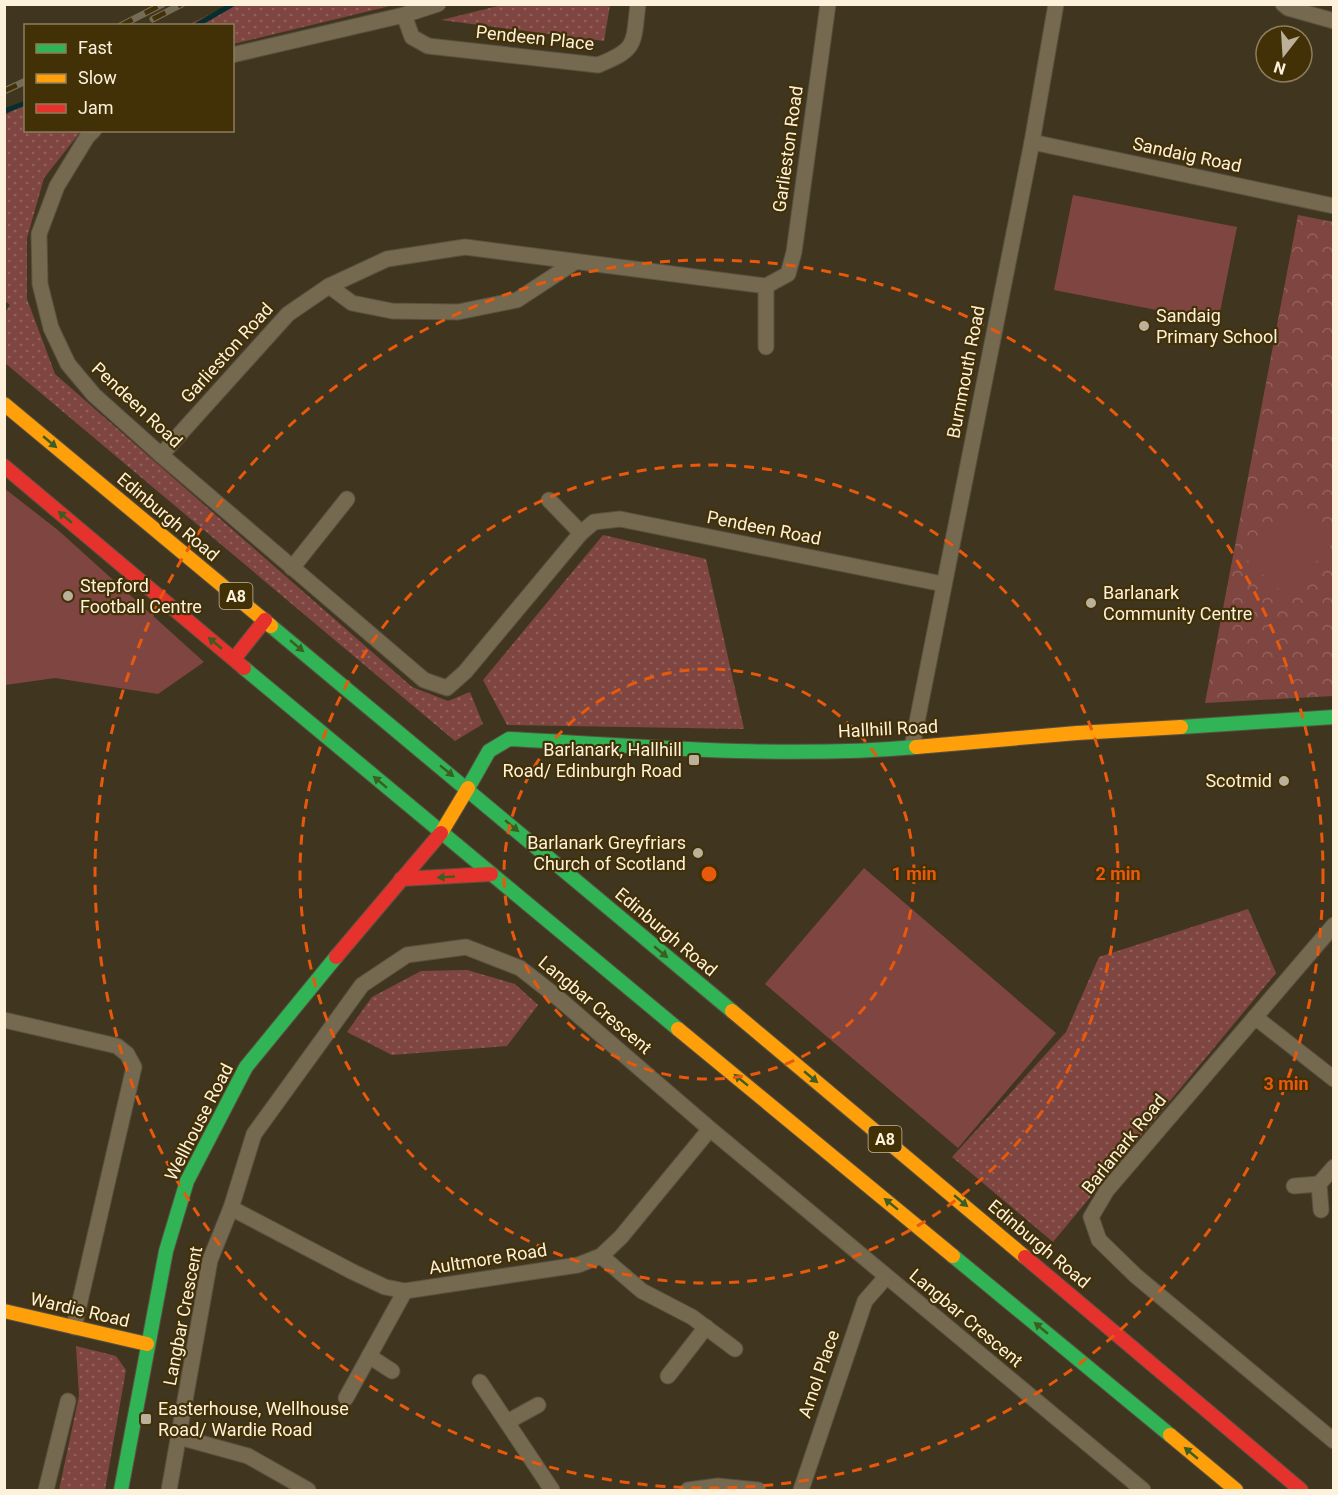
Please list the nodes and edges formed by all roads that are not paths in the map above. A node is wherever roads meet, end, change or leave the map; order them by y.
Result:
1 (438, 4) edge
2 (638, 4) edge
3 (828, 4) edge
4 (1056, 4) edge
5 (1283, 4) edge
6 (404, 15) junction
7 (1334, 21) edge
8 (234, 55) edge
9 (92, 132) edge
10 (1032, 142) junction
11 (1334, 206) edge
12 (575, 262) junction
13 (329, 286) junction
14 (766, 286) junction
15 (766, 347) dead end
16 (4, 404) edge
17 (160, 455) junction
18 (4, 466) edge
19 (347, 499) dead end
20 (549, 500) dead end
21 (581, 533) junction
22 (292, 568) junction
23 (943, 584) junction
24 (265, 620) junction
25 (234, 659) junction
26 (1334, 717) edge
27 (912, 747) junction
28 (468, 788) junction
29 (441, 833) junction
30 (491, 874) junction
31 (400, 879) junction
32 (1334, 925) edge
33 (1255, 1017) junction
34 (4, 1020) edge
35 (1334, 1080) edge
36 (710, 1129) junction
37 (1334, 1167) edge
38 (1319, 1184) junction
39 (1294, 1186) dead end
40 (231, 1208) junction
41 (1322, 1210) dead end
42 (601, 1256) junction
43 (886, 1277) junction
44 (405, 1292) junction
45 (4, 1311) edge
46 (74, 1327) junction
47 (706, 1327) junction
48 (147, 1344) junction
49 (735, 1349) dead end
50 (369, 1356) junction
51 (392, 1371) dead end
52 (668, 1376) dead end
53 (480, 1382) dead end
54 (346, 1398) dead end
55 (68, 1401) dead end
56 (538, 1405) dead end
57 (507, 1422) junction
58 (179, 1437) junction
59 (1334, 1441) edge
60 (46, 1491) edge
61 (121, 1491) edge
62 (169, 1491) edge
63 (308, 1491) edge
64 (552, 1491) edge
65 (688, 1491) edge
66 (758, 1491) edge
67 (801, 1491) edge
68 (1143, 1491) edge
69 (1236, 1491) edge
70 (1301, 1491) edge

1 - 6 street
2 - 6 street, Pendeen Place
3 - 14 street, Garlieston Road
4 - 10 street, Burnmouth Road
5 - 7 street
6 - 8 street
9 - 17 street, Pendeen Road
10 - 11 street, Sandaig Road
10 - 23 street, Burnmouth Road
12 - 13 street, Garlieston Road
12 - 13 street
12 - 14 street, Garlieston Road
13 - 17 street, Garlieston Road
14 - 15 street
16 -> 24 main road, Edinburgh Road / A8
17 - 22 street, Pendeen Road
25 -> 18 main road, A8
19 - 22 street
20 - 21 street
21 - 22 street, Pendeen Road
21 - 23 street, Pendeen Road
23 - 27 street, Burnmouth Road
24 - 25 main road
24 -> 28 main road, Edinburgh Road / A8
29 -> 25 main road, A8
26 - 27 main road, Hallhill Road
27 - 28 main road, Hallhill Road
28 - 29 main road, Hallhill Road
28 -> 70 main road, Edinburgh Road / A8
29 - 30 main road, A8
29 - 31 main road, Wellhouse Road
30 -> 31 main road
69 -> 30 main road, A8
31 - 48 main road, Wellhouse Road
32 - 33 street, Barlanark Road
33 - 35 street
33 - 59 street, Barlanark Road
34 - 46 street
36 - 40 street, Langbar Crescent
36 - 42 street, Aultmore Road
36 - 43 street, Langbar Crescent
37 - 38 street
38 - 39 street
38 - 41 street
40 - 44 street, Aultmore Road
40 - 58 street, Langbar Crescent
42 - 44 street, Aultmore Road
42 - 47 street
43 - 67 street, Arnol Place
43 - 68 street, Langbar Crescent
44 - 50 street
45 - 46 main road, Wardie Road
46 - 48 main road, Wardie Road
47 - 49 street
47 - 52 street
48 - 61 main road, Wellhouse Road
50 - 51 street
50 - 54 street
53 - 57 street
55 - 60 street
56 - 57 street
57 - 64 street
58 - 62 street, Langbar Crescent
58 - 63 street
65 - 66 street

